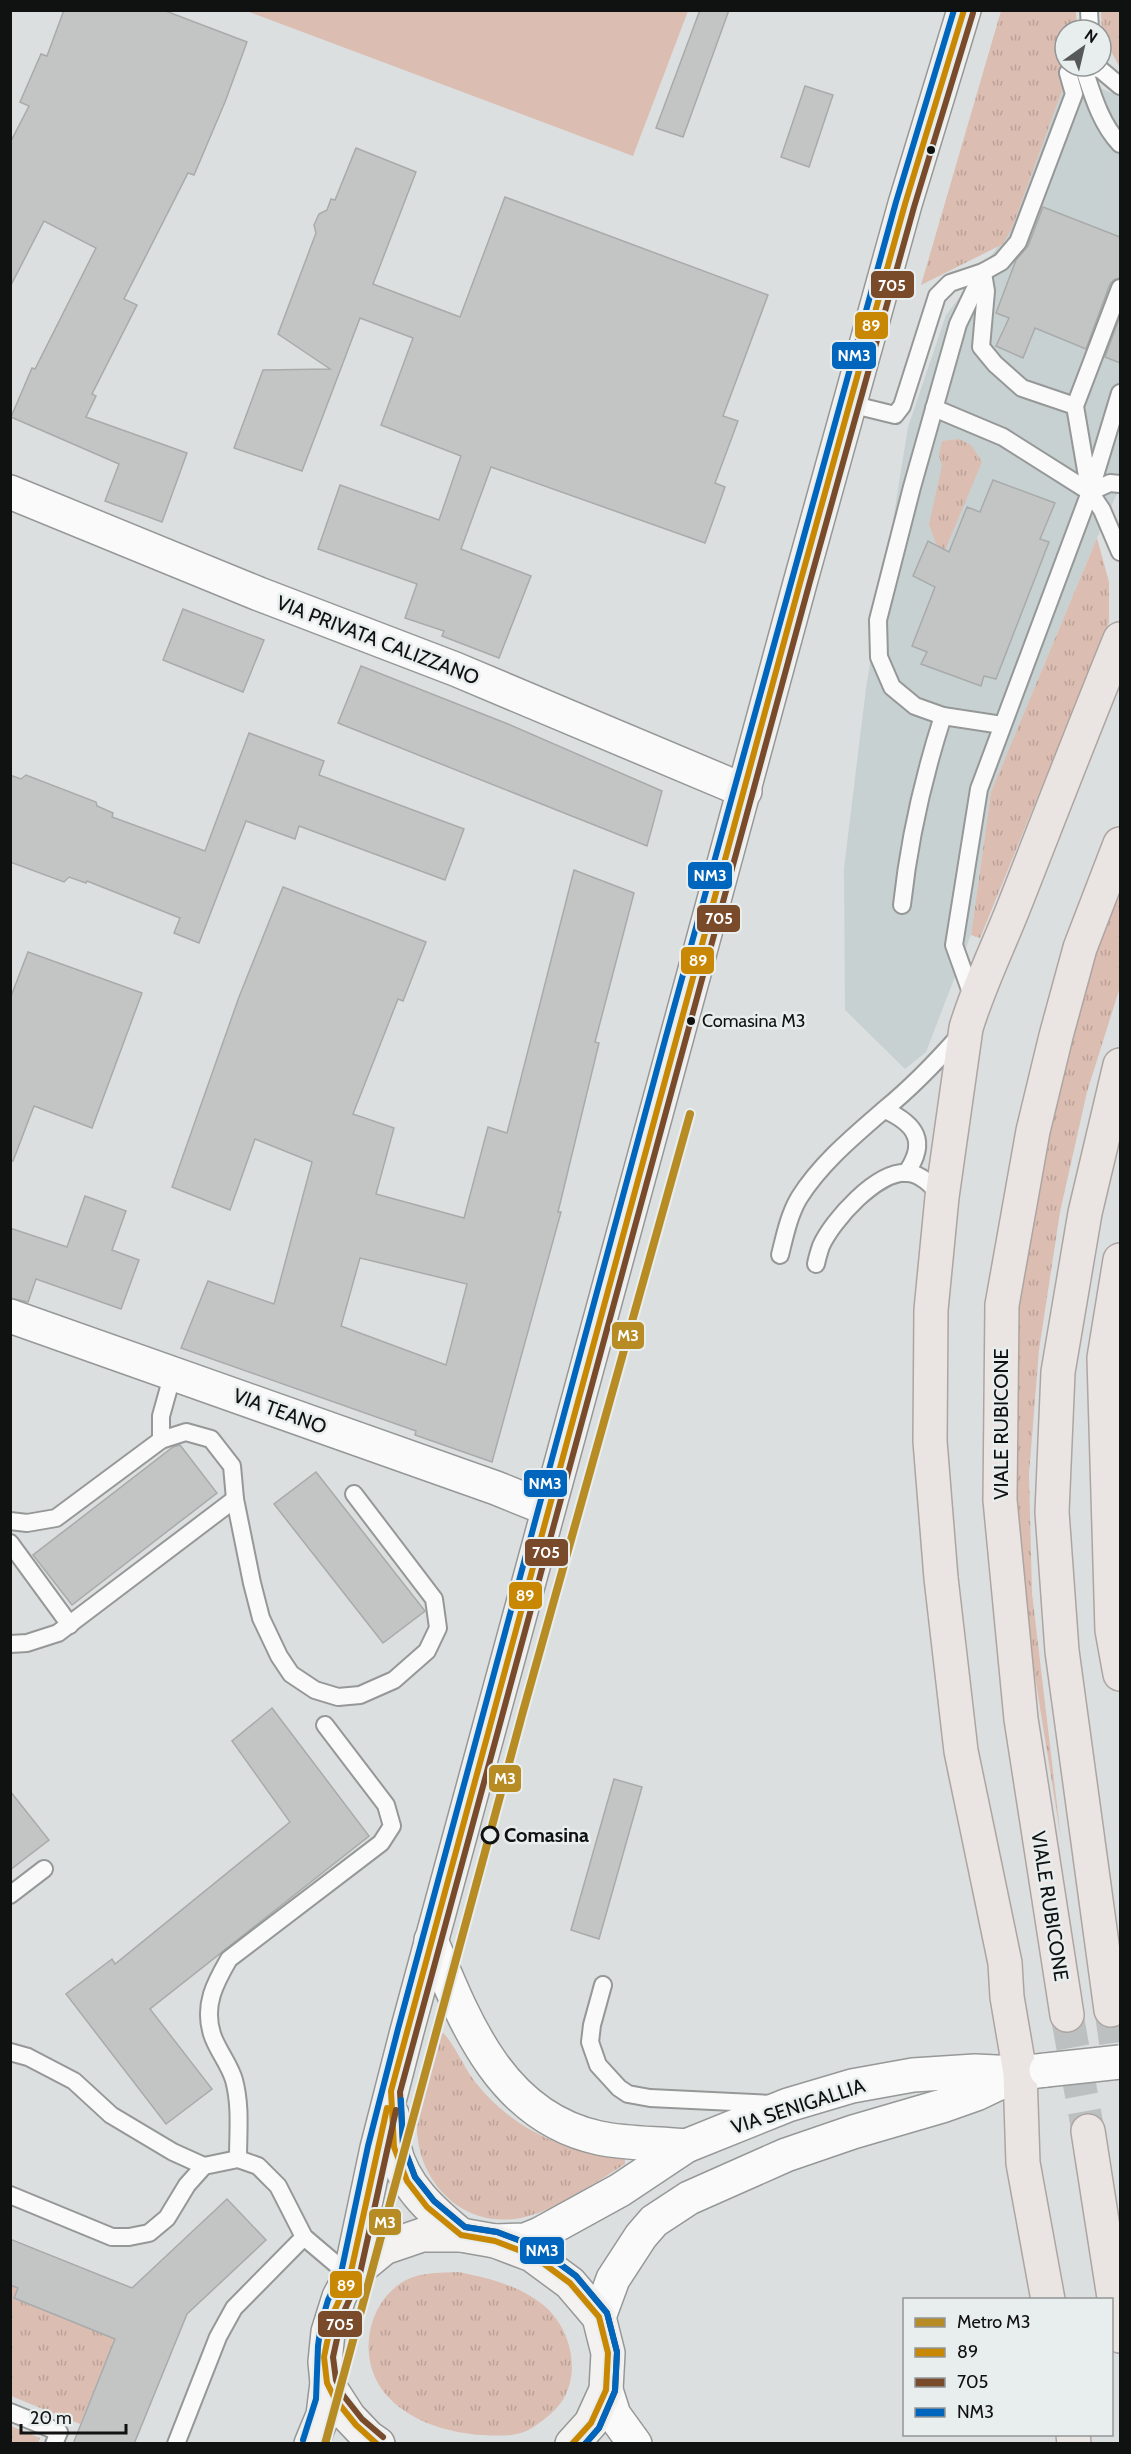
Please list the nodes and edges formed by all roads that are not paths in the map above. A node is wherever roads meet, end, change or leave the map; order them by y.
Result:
1 (964, 10) edge
2 (1069, 78) edge
3 (1086, 78) edge
4 (1120, 144) edge
5 (983, 272) junction
6 (1120, 288) edge
7 (1120, 393) edge
8 (850, 404) junction
9 (1075, 406) junction
10 (934, 408) junction
11 (1120, 484) edge
12 (10, 492) edge
13 (1090, 492) junction
14 (1120, 552) edge
15 (1120, 639) edge
16 (943, 716) junction
17 (1002, 725) junction
18 (745, 791) junction
19 (1120, 844) edge
20 (902, 905) dead end
21 (970, 1014) junction
22 (1120, 1065) edge
23 (885, 1110) junction
24 (906, 1173) junction
25 (942, 1197) junction
26 (780, 1255) dead end
27 (1120, 1260) edge
28 (816, 1264) dead end
29 (10, 1316) edge
30 (173, 1373) junction
31 (161, 1440) junction
32 (354, 1494) dead end
33 (235, 1499) junction
34 (548, 1509) junction
35 (10, 1521) edge
36 (10, 1543) edge
37 (70, 1625) junction
38 (10, 1644) edge
39 (1120, 1674) edge
40 (325, 1725) dead end
41 (44, 1869) dead end
42 (10, 1895) edge
43 (431, 1940) junction
44 (603, 1985) dead end
45 (1111, 2010) tunnel mouth
46 (1067, 2015) tunnel mouth
47 (10, 2052) edge
48 (1120, 2062) edge
49 (1033, 2072) junction
50 (391, 2091) junction
51 (788, 2105) junction
52 (1088, 2131) tunnel mouth
53 (686, 2146) junction
54 (238, 2159) junction
55 (204, 2166) junction
56 (10, 2196) edge
57 (461, 2235) junction
58 (304, 2237) junction
59 (495, 2241) junction
60 (350, 2276) junction
61 (1048, 2298) edge
62 (600, 2317) junction
63 (1120, 2336) edge
64 (327, 2384) junction
65 (606, 2390) junction
66 (10, 2412) edge
67 (54, 2444) edge
68 (176, 2444) edge
69 (311, 2444) edge
70 (378, 2444) edge
71 (572, 2444) edge
72 (635, 2444) edge

1 - 8 main road
2 - 5 lane
3 - 4 lane
5 - 8 lane
5 - 9 lane
5 - 10 lane
6 - 9 lane
7 - 13 lane
8 - 18 main road
9 - 13 lane
10 - 13 lane
10 - 16 lane
11 - 13 lane
12 - 18 street, VIA PRIVATA CALIZZANO
13 - 14 lane
13 - 17 lane
15 - 21 highway
16 - 17 lane
16 - 20 lane
17 - 21 lane
18 - 34 main road
19 - 46 highway, VIALE RUBICONE
21 - 23 lane
21 - 25 highway
22 - 45 highway
23 - 24 lane
23 - 26 lane
24 - 25 lane
24 - 28 lane
25 - 49 highway
27 - 39 highway
29 - 30 street, VIA TEANO
30 - 31 lane
30 - 34 street, VIA TEANO
31 - 33 lane
31 - 35 lane
32 - 33 lane
33 - 37 lane
34 - 43 main road
36 - 37 lane
37 - 38 lane
40 - 54 lane
41 - 42 lane
43 - 50 main road
43 - 53 street
44 - 51 lane
47 - 55 lane
48 - 49 street, VIA SENIGALLIA, bridge
49 - 51 street, VIA SENIGALLIA
49 - 61 highway
49 - 62 street, VIA SENIGALLIA
50 - 57 main road
50 - 60 main road
51 - 53 street, VIA SENIGALLIA
52 - 63 highway
53 - 59 street, VIA SENIGALLIA
54 - 55 lane
54 - 58 lane
55 - 56 lane
57 - 59 main road
57 - 60 main road
58 - 60 lane
58 - 68 lane
59 - 62 main road
60 - 64 main road
62 - 65 main road
64 - 69 main road
64 - 70 main road
65 - 71 main road
65 - 72 street
66 - 67 lane

